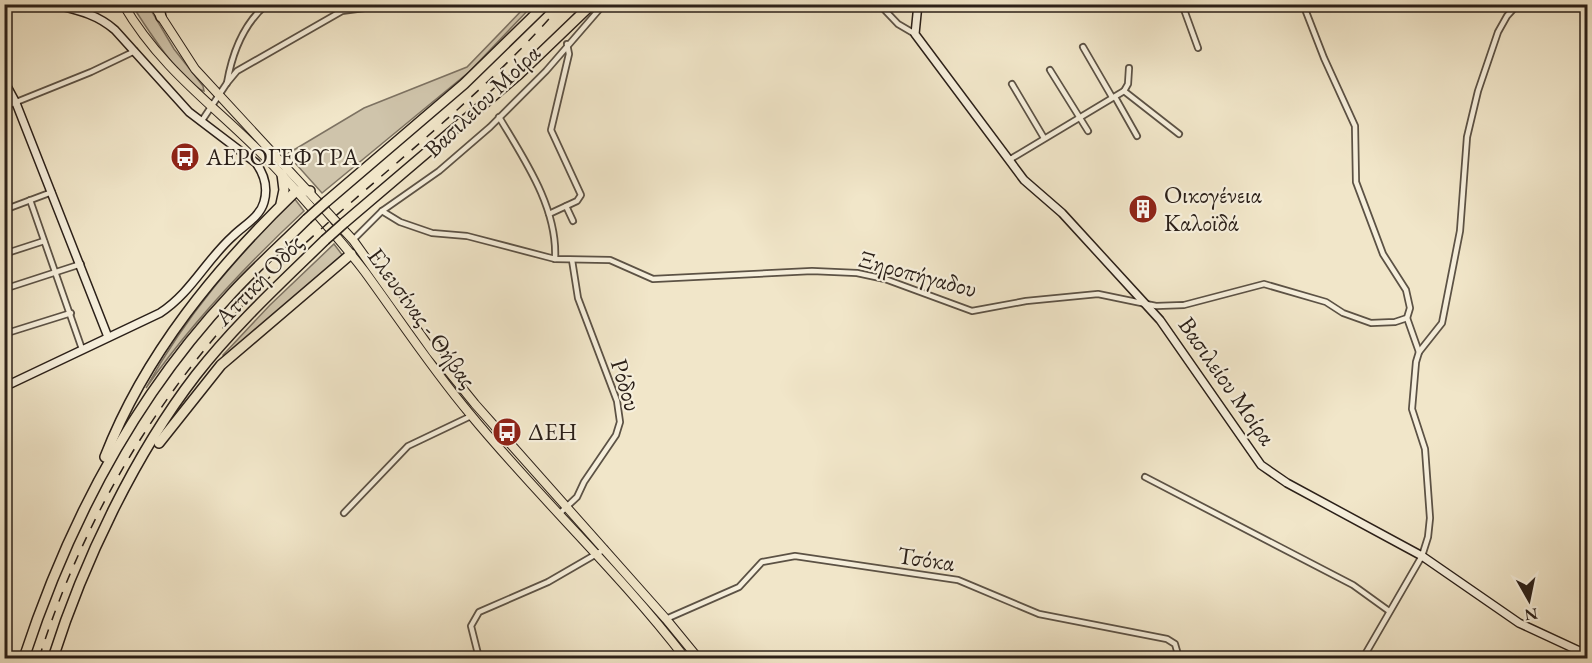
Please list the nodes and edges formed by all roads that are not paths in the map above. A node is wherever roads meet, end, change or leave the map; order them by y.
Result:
1 (53, 4) edge
2 (123, 4) edge
3 (153, 4) edge
4 (158, 4) edge
5 (267, 4) edge
6 (546, 4) edge
7 (592, 4) edge
8 (604, 4) edge
9 (879, 4) edge
10 (918, 4) edge
11 (1182, 4) edge
12 (1304, 4) edge
13 (1518, 4) edge
14 (372, 7) dead end
15 (161, 17) junction
16 (915, 34) junction
17 (567, 44) junction
18 (1083, 47) dead end
19 (1198, 48) dead end
20 (135, 51) junction
21 (1129, 68) dead end
22 (1050, 70) dead end
23 (4, 81) edge
24 (227, 83) junction
25 (1012, 84) dead end
26 (1124, 91) junction
27 (218, 96) junction
28 (1113, 97) junction
29 (16, 103) junction
30 (4, 107) edge
31 (211, 107) junction
32 (499, 117) junction
33 (1079, 117) junction
34 (201, 122) junction
35 (1088, 131) dead end
36 (1179, 134) dead end
37 (1137, 136) dead end
38 (1044, 138) junction
39 (1009, 160) junction
40 (282, 174) junction
41 (296, 191) junction
42 (310, 191) junction
43 (52, 192) junction
44 (30, 200) junction
45 (280, 206) junction
46 (566, 206) junction
47 (4, 210) edge
48 (382, 211) junction
49 (549, 214) junction
50 (573, 222) dead end
51 (353, 240) junction
52 (44, 242) junction
53 (4, 254) edge
54 (351, 254) junction
55 (555, 259) junction
56 (572, 260) junction
57 (81, 264) junction
58 (56, 273) junction
59 (4, 289) edge
60 (1146, 303) junction
61 (71, 313) junction
62 (1407, 318) junction
63 (4, 334) edge
64 (108, 337) junction
65 (82, 349) junction
66 (1419, 351) junction
67 (4, 387) edge
68 (471, 416) junction
69 (144, 457) junction
70 (101, 474) junction
71 (1144, 477) dead end
72 (567, 508) junction
73 (344, 513) dead end
74 (559, 514) junction
75 (604, 549) junction
76 (597, 555) junction
77 (1422, 556) junction
78 (1389, 611) junction
79 (666, 618) junction
80 (1587, 655) edge
81 (24, 658) edge
82 (53, 658) edge
83 (479, 658) edge
84 (685, 658) edge
85 (698, 658) edge
86 (1179, 658) edge
87 (1363, 658) edge

1 - 20 street
2 - 31 main road, Ελευσίνας - Θήβας
3 - 15 main road, Ελευσίνας - Θήβας
4 - 15 highway
5 - 24 street
6 - 70 highway, Αττική Οδός, bridge
7 - 69 highway, Αττική Οδός, bridge
8 - 17 street, Βασιλείου Μοίρα
9 - 16 street
10 - 16 street
11 - 19 street
12 - 62 street
13 - 66 street
14 - 24 street
15 - 27 main road, Ελευσίνας - Θήβας
16 - 39 street, Βασιλείου Μοίρα
17 - 32 street, Βασιλείου Μοίρα
17 - 46 street
18 - 28 street
20 - 29 street
20 - 34 street
21 - 26 street
22 - 33 street
23 - 29 street
24 - 27 street
25 - 38 street
26 - 28 street
26 - 36 street
27 - 31 street
27 - 42 main road, Ελευσίνας - Θήβας
28 - 33 street
28 - 37 street
29 - 30 street
29 - 43 street
31 - 34 street
31 - 40 main road, Ελευσίνας - Θήβας
32 - 48 street, Βασιλείου Μοίρα
32 - 49 street
33 - 35 street
33 - 38 street
34 - 64 street
38 - 39 street
39 - 60 street, Βασιλείου Μοίρα
40 - 41 main road, Ελευσίνας - Θήβας
40 - 45 highway
41 - 42 highway
41 - 45 highway
41 - 54 main road, Ελευσίνας - Θήβας
42 - 51 main road, Ελευσίνας - Θήβας
43 - 44 street
43 - 57 street
44 - 47 street
44 - 52 street
45 - 70 highway
46 - 49 street
46 - 50 street
48 - 51 street, Βασιλείου Μοίρα
48 - 55 street, Ξηροπήγαδου
49 - 55 street
51 - 54 main road
51 - 72 main road, Ελευσίνας - Θήβας
52 - 53 street
52 - 58 street
54 - 68 main road, Ελευσίνας - Θήβας
54 - 69 highway
55 - 56 street, Ξηροπήγαδου
56 - 60 street, Ξηροπήγαδου
56 - 72 street, Ρόδου
57 - 58 street
57 - 64 street
58 - 59 street
58 - 61 street
60 - 62 street, Ξηροπήγαδου
60 - 77 street, Βασιλείου Μοίρα
61 - 63 street
61 - 65 street
62 - 66 street
64 - 65 street
65 - 67 street
66 - 77 street
68 - 73 street
68 - 74 main road, Ελευσίνας - Θήβας
69 - 82 highway, Αττική Οδός
70 - 81 highway, Αττική Οδός
71 - 78 street
72 - 74 street
72 - 75 main road, Ελευσίνας - Θήβας
74 - 76 main road, Ελευσίνας - Θήβας
75 - 76 street
75 - 79 main road, Ελευσίνας - Θήβας
76 - 83 street
76 - 84 main road, Ελευσίνας - Θήβας
77 - 78 street
77 - 80 street, Βασιλείου Μοίρα
78 - 87 street
79 - 85 main road, Ελευσίνας - Θήβας
79 - 86 street, Τσόκα

